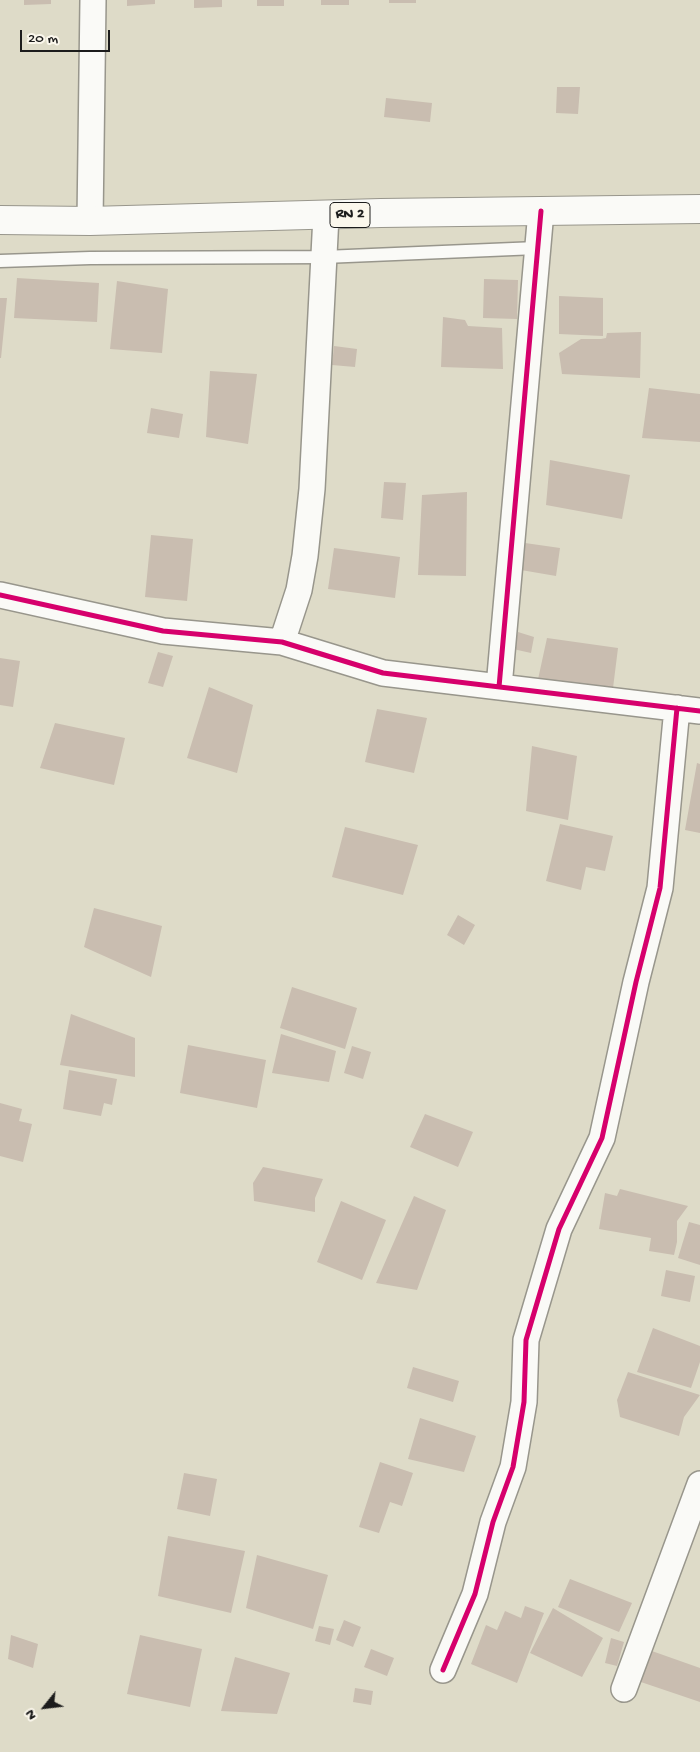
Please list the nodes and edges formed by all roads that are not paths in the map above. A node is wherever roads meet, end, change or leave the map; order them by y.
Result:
1 (93, 0) edge
2 (700, 209) edge
3 (541, 211) junction
4 (326, 216) junction
5 (0, 220) edge
6 (90, 221) junction
7 (538, 248) junction
8 (324, 257) junction
9 (0, 261) edge
10 (0, 595) edge
11 (282, 642) junction
12 (499, 687) junction
13 (689, 709) edge
14 (700, 1484) edge
15 (444, 1670) dead end
16 (624, 1689) dead end

1 - 6 street
2 - 3 highway, RN 2
3 - 4 highway, RN 2
3 - 7 street
4 - 6 highway, RN 2
4 - 8 street
5 - 6 highway, RN 2
7 - 8 lane
7 - 12 street
8 - 9 lane
8 - 11 street
10 - 11 street
11 - 12 street
12 - 13 street
13 - 15 street
14 - 16 street

